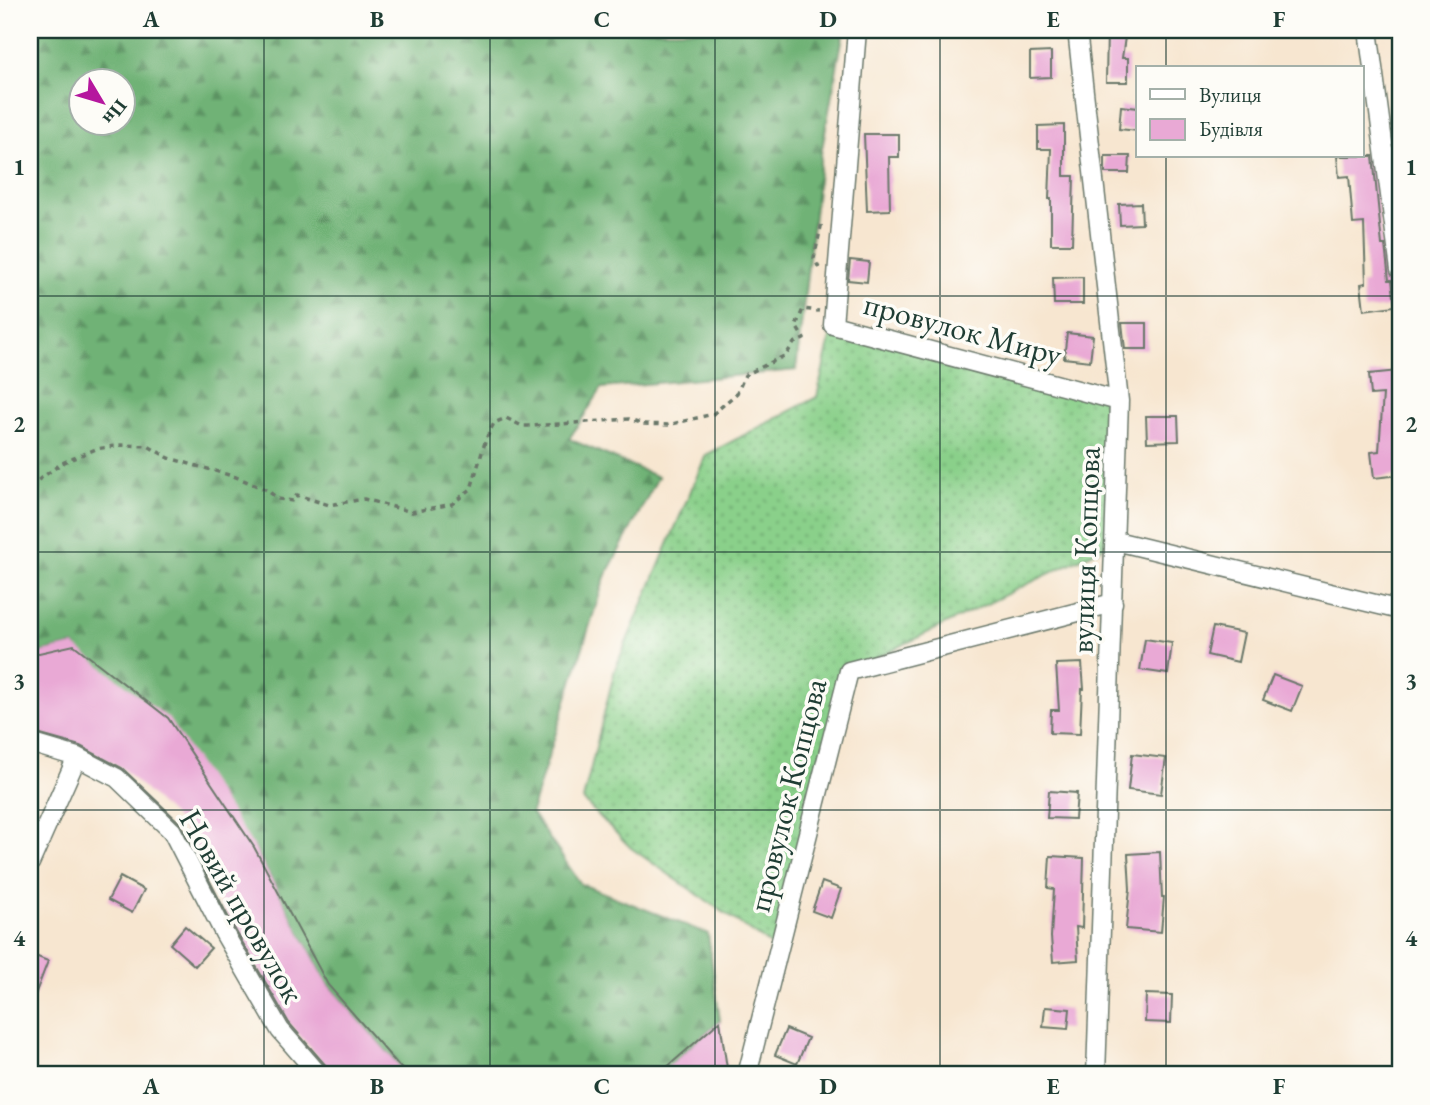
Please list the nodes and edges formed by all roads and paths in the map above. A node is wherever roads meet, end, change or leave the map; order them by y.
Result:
1 (857, 30) edge
2 (1077, 30) edge
3 (1368, 30) edge
4 (824, 213) dead end
5 (820, 270) dead end
6 (1400, 270) edge
7 (822, 301) dead end
8 (1119, 401) junction
9 (30, 486) edge
10 (1116, 541) junction
11 (1113, 603) junction
12 (1400, 611) edge
13 (30, 744) edge
14 (77, 757) junction
15 (30, 863) edge
16 (319, 1075) edge
17 (747, 1075) edge
18 (1096, 1075) edge

1 - 8 street, провулок Миру
2 - 8 street, вулиця Копцова
3 - 6 street
4 - 5 path
7 - 9 path
8 - 10 street, вулиця Копцова
10 - 11 street, вулиця Копцова
10 - 12 street
11 - 17 street, провулок Копцова
11 - 18 street, вулиця Копцова
13 - 14 street, Новий провулок
14 - 15 street
14 - 16 street, Новий провулок

